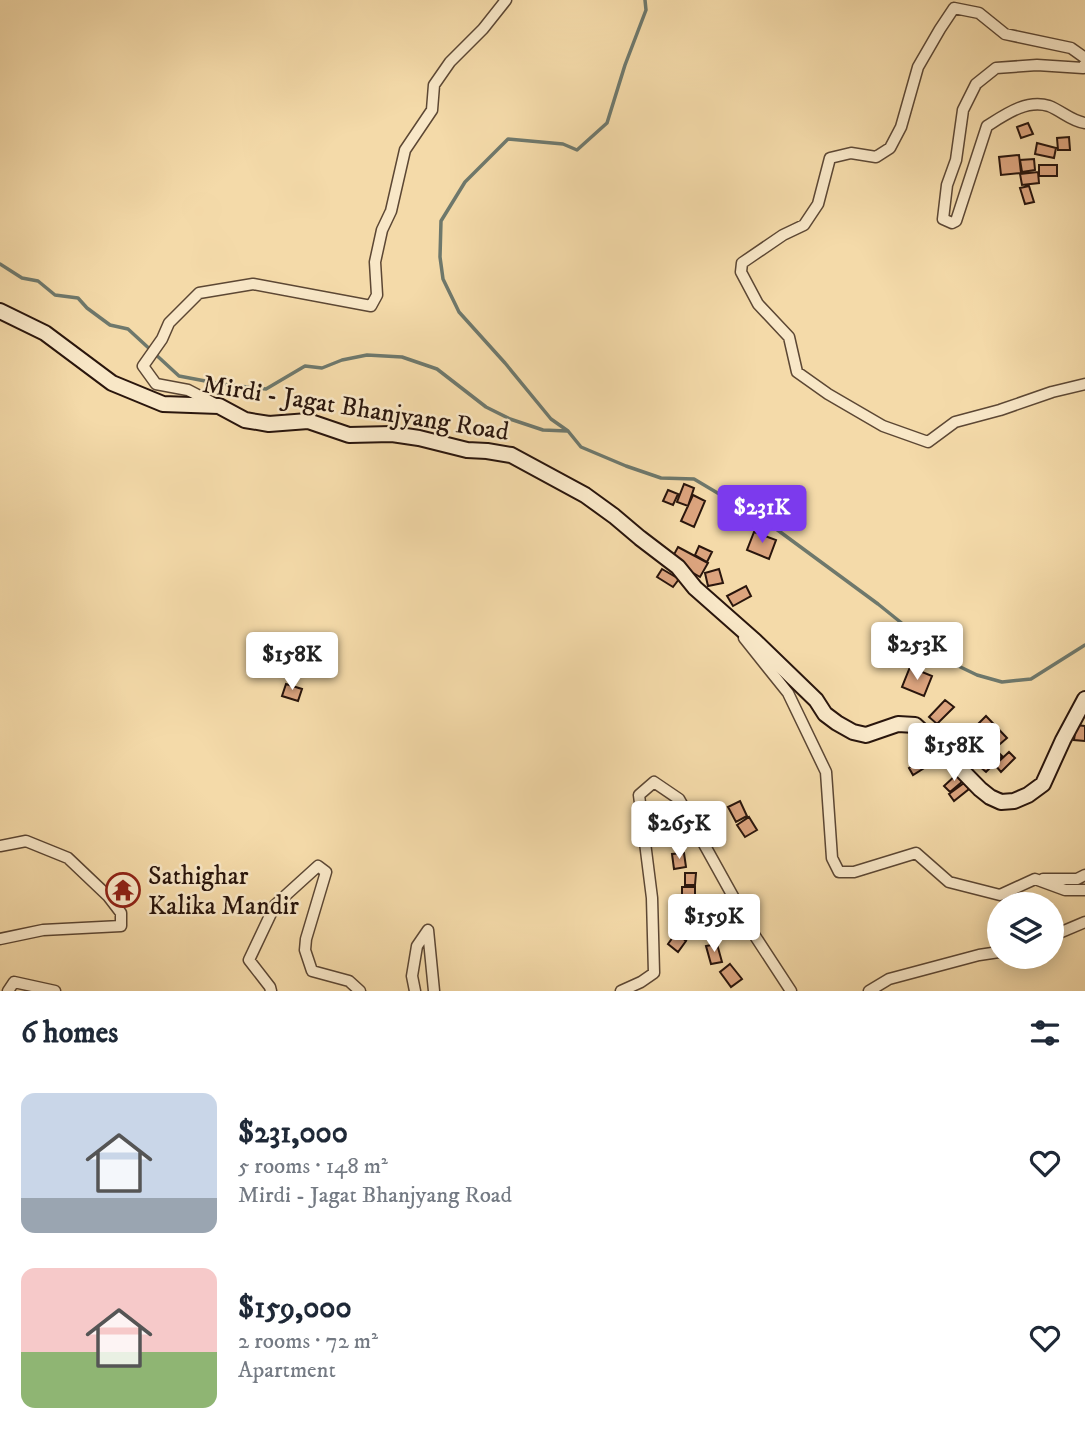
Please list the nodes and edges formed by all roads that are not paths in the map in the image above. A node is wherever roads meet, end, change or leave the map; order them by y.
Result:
1 (506, 0) edge
2 (1085, 58) edge
3 (1085, 64) edge
4 (1085, 123) edge
5 (0, 311) edge
6 (1085, 384) edge
7 (219, 406) junction
8 (724, 613) junction
9 (1085, 699) edge
10 (0, 846) edge
11 (1085, 875) edge
12 (1035, 878) junction
13 (1085, 890) edge
14 (1085, 922) edge
15 (1064, 931) edge
16 (0, 939) edge
17 (987, 954) edge
18 (8, 991) edge
19 (55, 991) edge
20 (271, 991) edge
21 (360, 991) edge
22 (415, 991) edge
23 (433, 991) edge
24 (621, 991) edge
25 (791, 991) edge
26 (869, 991) edge

1 - 7 street
2 - 6 street
3 - 4 street
5 - 7 street, Mirdi - Jagat Bhanjyang Road
7 - 8 street, Mirdi - Jagat Bhanjyang Road
8 - 9 street, Mirdi - Jagat Bhanjyang Road
8 - 12 street
10 - 16 street
11 - 12 street
12 - 13 street
14 - 15 street
17 - 26 street
18 - 19 street
20 - 21 street
22 - 23 street
24 - 25 street

